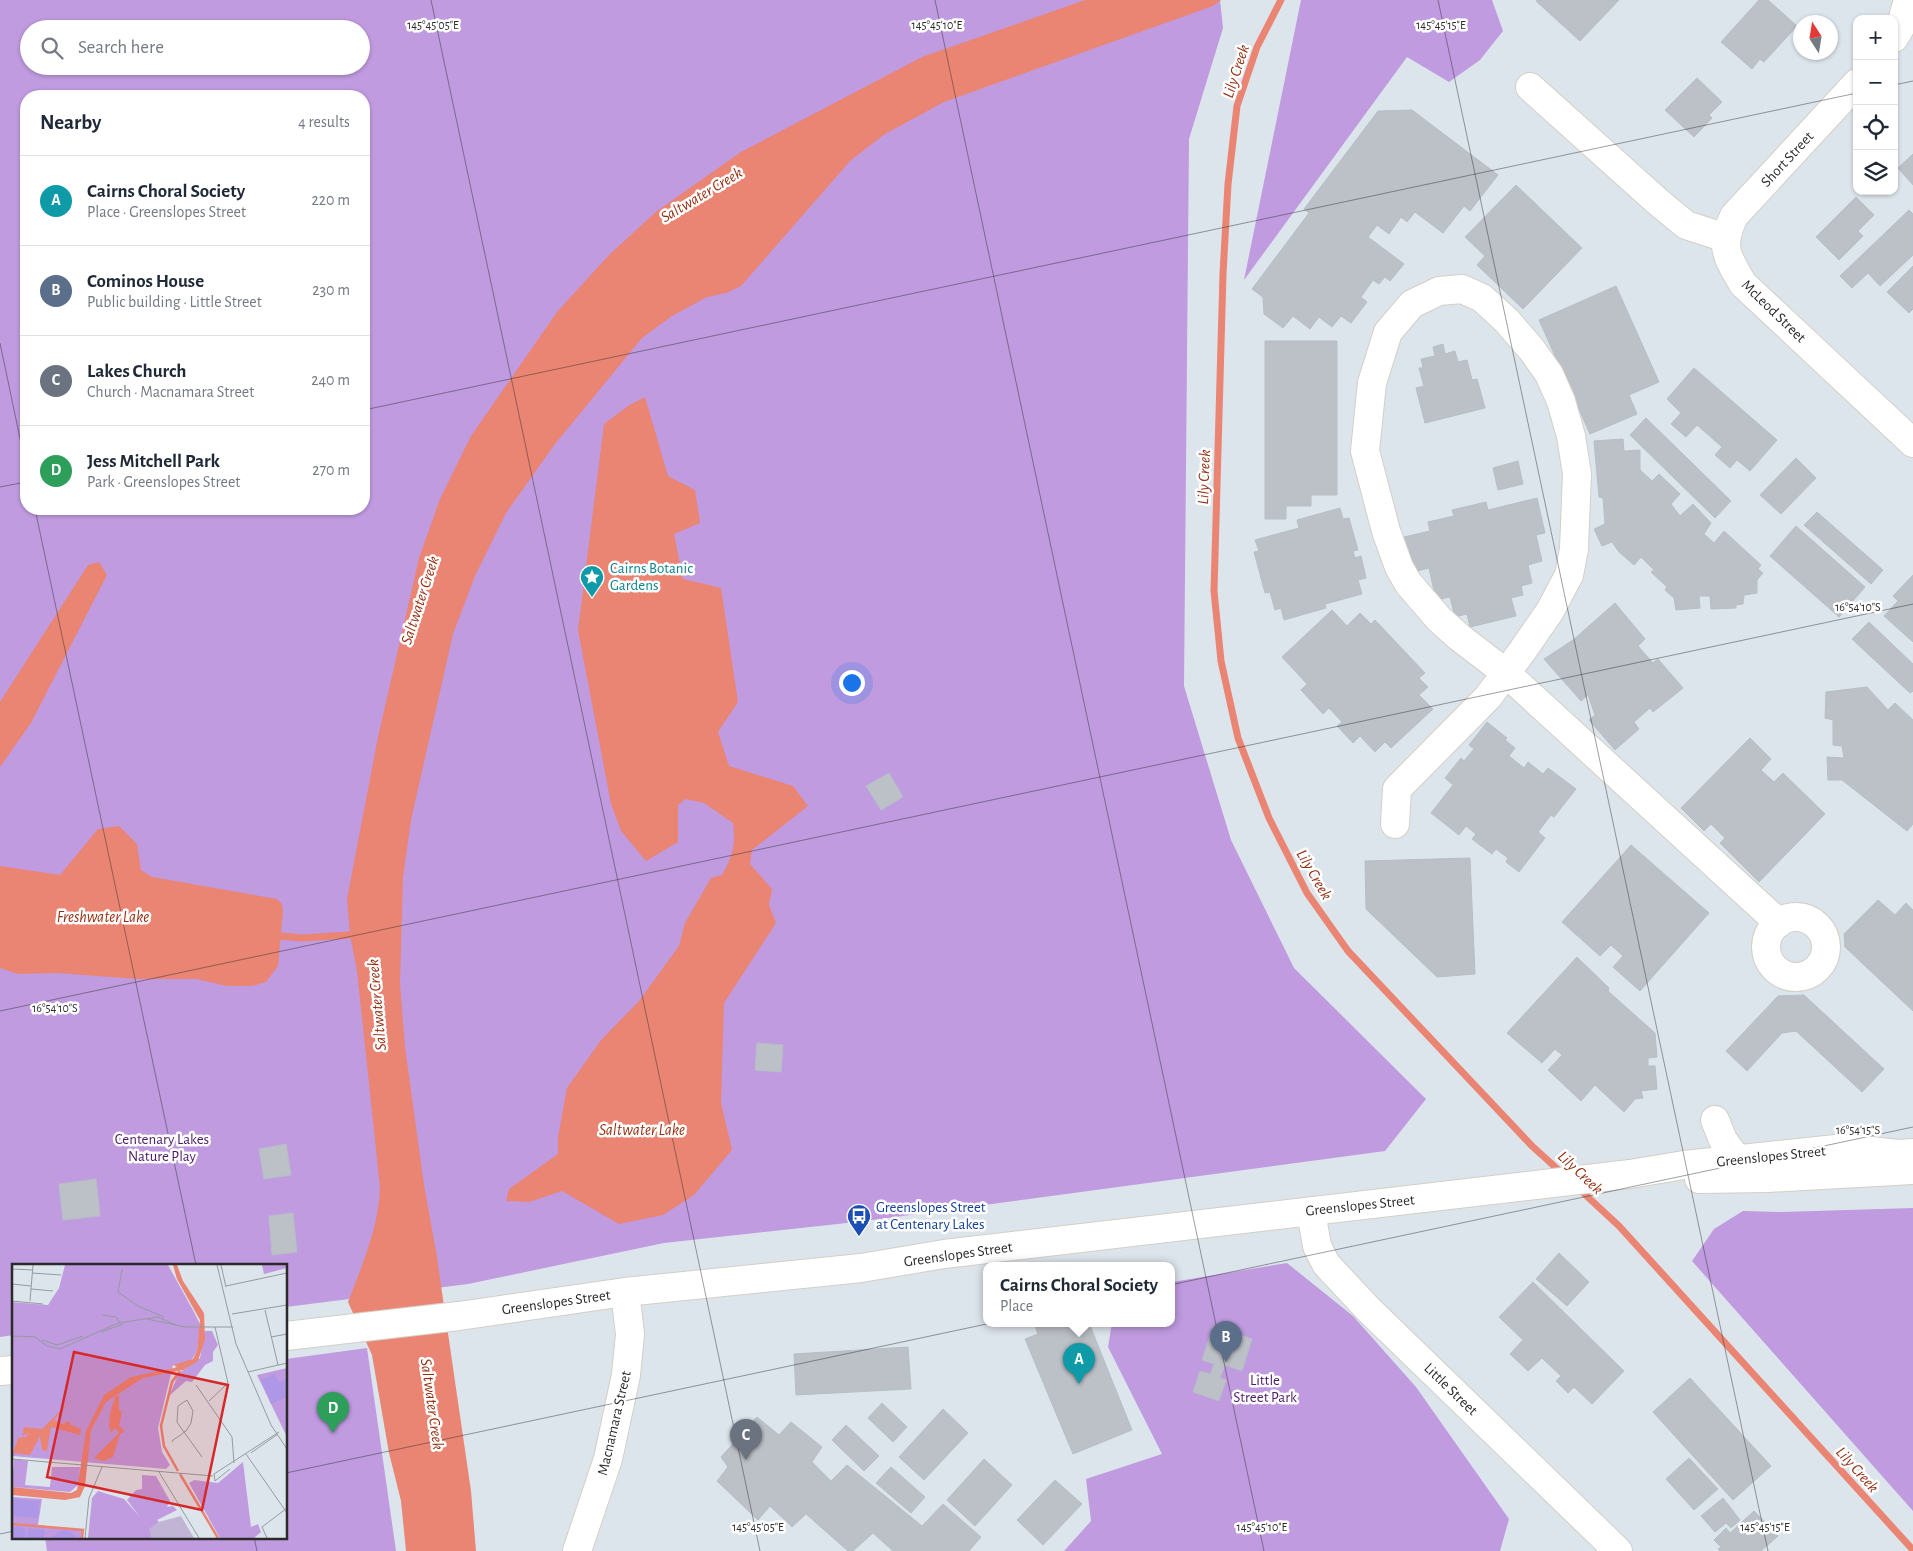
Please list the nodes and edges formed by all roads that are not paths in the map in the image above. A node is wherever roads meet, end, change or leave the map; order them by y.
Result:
1 (1908, 0) edge
2 (1898, 31) edge
3 (1530, 87) dead end
4 (1853, 88) edge
5 (1726, 238) junction
6 (1913, 443) edge
7 (1506, 673) junction
8 (1395, 824) dead end
9 (1778, 923) dead end
10 (1715, 1120) dead end
11 (1913, 1153) edge
12 (1737, 1159) junction
13 (1913, 1170) edge
14 (1881, 1172) junction
15 (1630, 1174) junction
16 (1310, 1210) junction
17 (624, 1292) junction
18 (288, 1336) edge
19 (578, 1551) edge
20 (1618, 1551) edge

1 - 2 street
3 - 5 street
4 - 5 street, Short Street
5 - 6 street, McLeod Street
7 - 7 street
7 - 8 street
7 - 9 street
10 - 12 street
11 - 12 street, Greenslopes Street
12 - 14 street
12 - 15 street, Greenslopes Street
13 - 14 street, Greenslopes Street
14 - 15 street, Greenslopes Street
15 - 16 street, Greenslopes Street
16 - 17 street, Greenslopes Street
16 - 20 street, Little Street
17 - 18 street, Greenslopes Street
17 - 19 street, Macnamara Street

